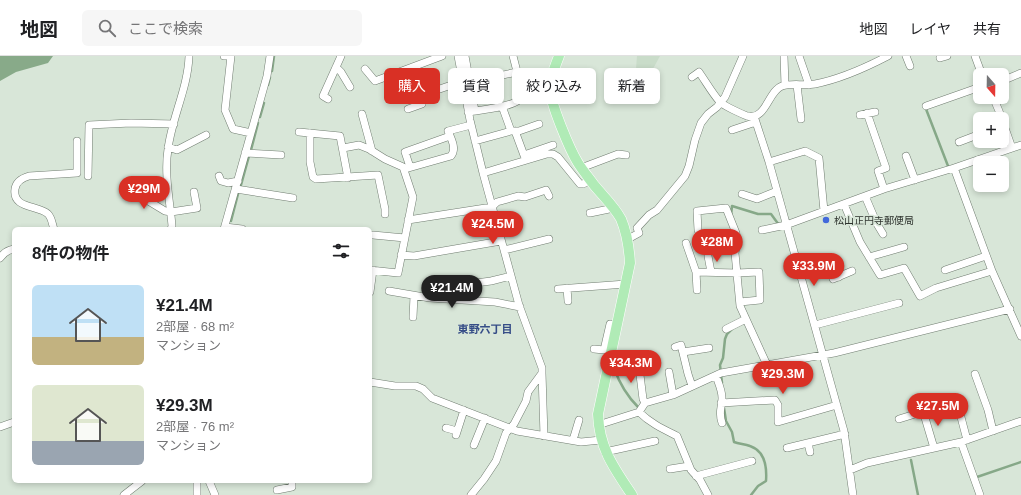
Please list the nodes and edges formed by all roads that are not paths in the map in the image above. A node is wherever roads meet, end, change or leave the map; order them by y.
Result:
1 (189, 56) edge
2 (224, 56) edge
3 (270, 56) edge
4 (341, 56) edge
5 (442, 56) edge
6 (458, 56) edge
7 (465, 56) edge
8 (512, 56) edge
9 (559, 56) edge
10 (743, 56) edge
11 (784, 56) edge
12 (799, 56) edge
13 (888, 56) edge
14 (906, 56) edge
15 (975, 56) edge
16 (874, 59) edge
17 (910, 66) dead end
18 (336, 67) junction
19 (462, 68) edge
20 (465, 68) edge
21 (516, 68) edge
22 (979, 68) edge
23 (365, 69) dead end
24 (1021, 73) edge
25 (692, 77) dead end
26 (1009, 77) edge
27 (785, 85) junction
28 (797, 85) junction
29 (809, 85) junction
30 (350, 87) dead end
31 (448, 87) edge
32 (973, 89) edge
33 (328, 99) dead end
34 (721, 102) junction
35 (512, 103) edge
36 (471, 104) edge
37 (502, 106) junction
38 (926, 106) dead end
39 (408, 109) dead end
40 (472, 111) junction
41 (875, 112) dead end
42 (362, 114) dead end
43 (755, 119) junction
44 (801, 120) dead end
45 (174, 124) junction
46 (471, 124) junction
47 (539, 124) dead end
48 (732, 130) dead end
49 (513, 131) junction
50 (299, 132) dead end
51 (251, 133) junction
52 (310, 133) junction
53 (206, 135) dead end
54 (450, 136) junction
55 (973, 137) edge
56 (886, 139) dead end
57 (77, 140) dead end
58 (475, 141) junction
59 (1009, 141) edge
60 (877, 142) junction
61 (959, 142) dead end
62 (553, 145) dead end
63 (1021, 145) edge
64 (168, 147) junction
65 (343, 148) junction
66 (1012, 148) junction
67 (372, 151) junction
68 (245, 153) junction
69 (281, 155) dead end
70 (626, 155) dead end
71 (992, 155) joint
72 (906, 156) dead end
73 (525, 157) junction
74 (768, 162) junction
75 (407, 168) junction
76 (581, 168) junction
77 (954, 168) junction
78 (483, 173) junction
79 (88, 176) dead end
80 (219, 176) dead end
81 (348, 178) junction
82 (590, 180) junction
83 (915, 180) junction
84 (238, 181) junction
85 (127, 188) dead end
86 (236, 189) junction
87 (884, 189) junction
88 (776, 191) junction
89 (194, 192) dead end
90 (742, 194) dead end
91 (549, 196) dead end
92 (865, 196) junction
93 (293, 198) dead end
94 (844, 204) junction
95 (492, 207) junction
96 (614, 208) junction
97 (824, 211) junction
98 (171, 212) junction
99 (385, 214) dead end
100 (590, 214) dead end
101 (408, 220) junction
102 (786, 225) junction
103 (53, 227) edge
104 (171, 227) edge
105 (225, 227) edge
106 (698, 230) dead end
107 (762, 230) dead end
108 (883, 234) dead end
109 (373, 235) dead end
110 (405, 238) junction
111 (549, 239) dead end
112 (628, 239) junction
113 (501, 241) junction
114 (895, 241) dead end
115 (686, 243) dead end
116 (12, 249) edge
117 (504, 250) junction
118 (401, 255) junction
119 (708, 256) dead end
120 (986, 256) junction
121 (869, 257) junction
122 (0, 258) edge
123 (798, 268) junction
124 (372, 270) edge
125 (945, 270) dead end
126 (852, 271) dead end
127 (992, 271) junction
128 (696, 272) junction
129 (711, 272) junction
130 (737, 274) junction
131 (511, 276) junction
132 (626, 284) junction
133 (445, 287) dead end
134 (558, 288) dead end
135 (567, 288) junction
136 (697, 290) dead end
137 (389, 291) dead end
138 (414, 296) junction
139 (568, 301) dead end
140 (740, 302) junction
141 (899, 303) dead end
142 (520, 307) junction
143 (1010, 309) junction
144 (413, 317) dead end
145 (746, 319) junction
146 (617, 325) junction
147 (815, 325) junction
148 (726, 329) dead end
149 (1021, 336) edge
150 (675, 347) dead end
151 (709, 348) dead end
152 (594, 349) dead end
153 (683, 352) junction
154 (823, 354) junction
155 (638, 359) dead end
156 (766, 365) junction
157 (542, 372) junction
158 (670, 372) dead end
159 (716, 376) junction
160 (372, 382) edge
161 (970, 382) dead end
162 (692, 386) junction
163 (673, 395) junction
164 (957, 402) dead end
165 (645, 403) junction
166 (721, 403) junction
167 (837, 405) junction
168 (941, 406) dead end
169 (464, 410) junction
170 (923, 411) junction
171 (639, 412) junction
172 (485, 418) junction
173 (899, 419) dead end
174 (579, 420) dead end
175 (1021, 421) edge
176 (12, 423) edge
177 (722, 423) dead end
178 (598, 425) junction
179 (0, 427) edge
180 (446, 428) dead end
181 (510, 428) junction
182 (993, 431) junction
183 (845, 434) junction
184 (544, 436) junction
185 (572, 440) junction
186 (601, 440) junction
187 (655, 441) dead end
188 (964, 441) junction
189 (808, 443) junction
190 (474, 445) dead end
191 (787, 448) dead end
192 (934, 448) junction
193 (605, 452) junction
194 (810, 452) dead end
195 (749, 465) dead end
196 (689, 466) junction
197 (670, 469) dead end
198 (850, 470) junction
199 (696, 476) junction
200 (139, 483) edge
201 (198, 483) edge
202 (210, 483) edge
203 (292, 483) edge
204 (276, 490) dead end
205 (628, 494) edge
206 (124, 495) edge
207 (197, 495) edge
208 (215, 495) edge
209 (471, 495) edge
210 (708, 495) edge
211 (853, 495) edge
212 (980, 495) edge

1 - 45 street
2 - 51 street
3 - 51 street
4 - 18 street
5 - 23 street
6 - 19 street
7 - 20 street
8 - 21 street
9 - 76 main road
10 - 34 street
11 - 27 street
12 - 29 street
13 - 16 street
14 - 17 street
15 - 22 street
16 - 29 street
18 - 30 street
18 - 33 street
24 - 26 street
25 - 34 street
27 - 28 street
27 - 43 street
28 - 29 street
28 - 44 street
31 - 39 street
32 - 38 street
34 - 43 street
34 - 112 street
35 - 37 street
36 - 40 street
37 - 40 street
37 - 49 street
40 - 46 street
41 - 60 street
42 - 67 street
43 - 48 street
43 - 74 street
45 - 64 street
45 - 79 street
46 - 54 street
46 - 58 street
47 - 49 street
49 - 58 street
49 - 73 street
50 - 52 street
51 - 68 street
52 - 65 street
52 - 81 street
53 - 64 street
54 - 75 street
54 - 75 street
55 - 61 street
56 - 60 street
57 - 103 street
58 - 78 street
59 - 66 street
60 - 87 street
62 - 73 street
63 - 66 street
64 - 98 street
65 - 67 street
65 - 81 street
66 - 71 street
67 - 75 street
68 - 69 street
68 - 84 street
70 - 76 street
71 - 77 street
72 - 83 street
73 - 78 street
73 - 82 street
74 - 88 street
74 - 97 street
75 - 101 street
76 - 82 main road
77 - 83 street
77 - 120 street
78 - 95 street
80 - 84 street
81 - 99 street
82 - 96 main road
83 - 87 street
84 - 86 street
85 - 98 street
86 - 93 street
86 - 105 street
87 - 92 street
88 - 90 street
88 - 102 street
89 - 98 street
91 - 95 street
92 - 94 street
92 - 108 street
94 - 97 street
94 - 121 street
95 - 101 street
95 - 113 street
96 - 100 street
96 - 112 main road
97 - 102 street
98 - 104 street
101 - 110 street
102 - 107 street
102 - 123 street
106 - 130 street
109 - 110 street
110 - 118 street
111 - 117 street
112 - 132 main road
113 - 117 street
113 - 118 street
114 - 121 street
115 - 128 street
116 - 122 street
117 - 131 street
118 - 124 street
119 - 129 street
120 - 125 street
120 - 127 street
121 - 127 street
123 - 126 street
123 - 147 street
127 - 143 street
128 - 129 street
128 - 136 street
129 - 130 street
130 - 140 street
130 - 140 street
131 - 133 street
131 - 142 street
132 - 135 street
132 - 146 main road
134 - 135 street
135 - 139 street
137 - 138 street
138 - 142 street
138 - 144 street
140 - 145 street
141 - 147 street
142 - 157 street
143 - 149 street
143 - 154 street
145 - 148 street
145 - 156 street
146 - 152 street
146 - 178 main road
147 - 154 street
150 - 153 street
151 - 153 street
153 - 162 street
154 - 156 street
154 - 167 street
155 - 165 street
156 - 159 street
157 - 181 street
157 - 184 street
158 - 163 street
159 - 162 street
159 - 166 street
160 - 169 street
161 - 182 street
162 - 163 street
163 - 165 street
164 - 188 street
165 - 171 street
166 - 167 street
166 - 177 street
167 - 183 street
168 - 170 street
169 - 172 street
169 - 180 street
170 - 173 street
170 - 192 street
171 - 178 street
171 - 196 street
172 - 181 street
172 - 190 street
174 - 185 street
175 - 182 street
176 - 179 street
178 - 186 main road
181 - 184 street
181 - 209 street
182 - 188 street
183 - 189 street
183 - 198 street
184 - 185 street
185 - 186 street
186 - 193 main road
187 - 193 street
188 - 192 street
188 - 212 street
189 - 191 street
189 - 194 street
192 - 198 street
193 - 205 main road
195 - 199 street
196 - 197 street
196 - 199 street
198 - 211 street
199 - 210 street
200 - 206 street
201 - 207 street
202 - 208 street
203 - 204 street

